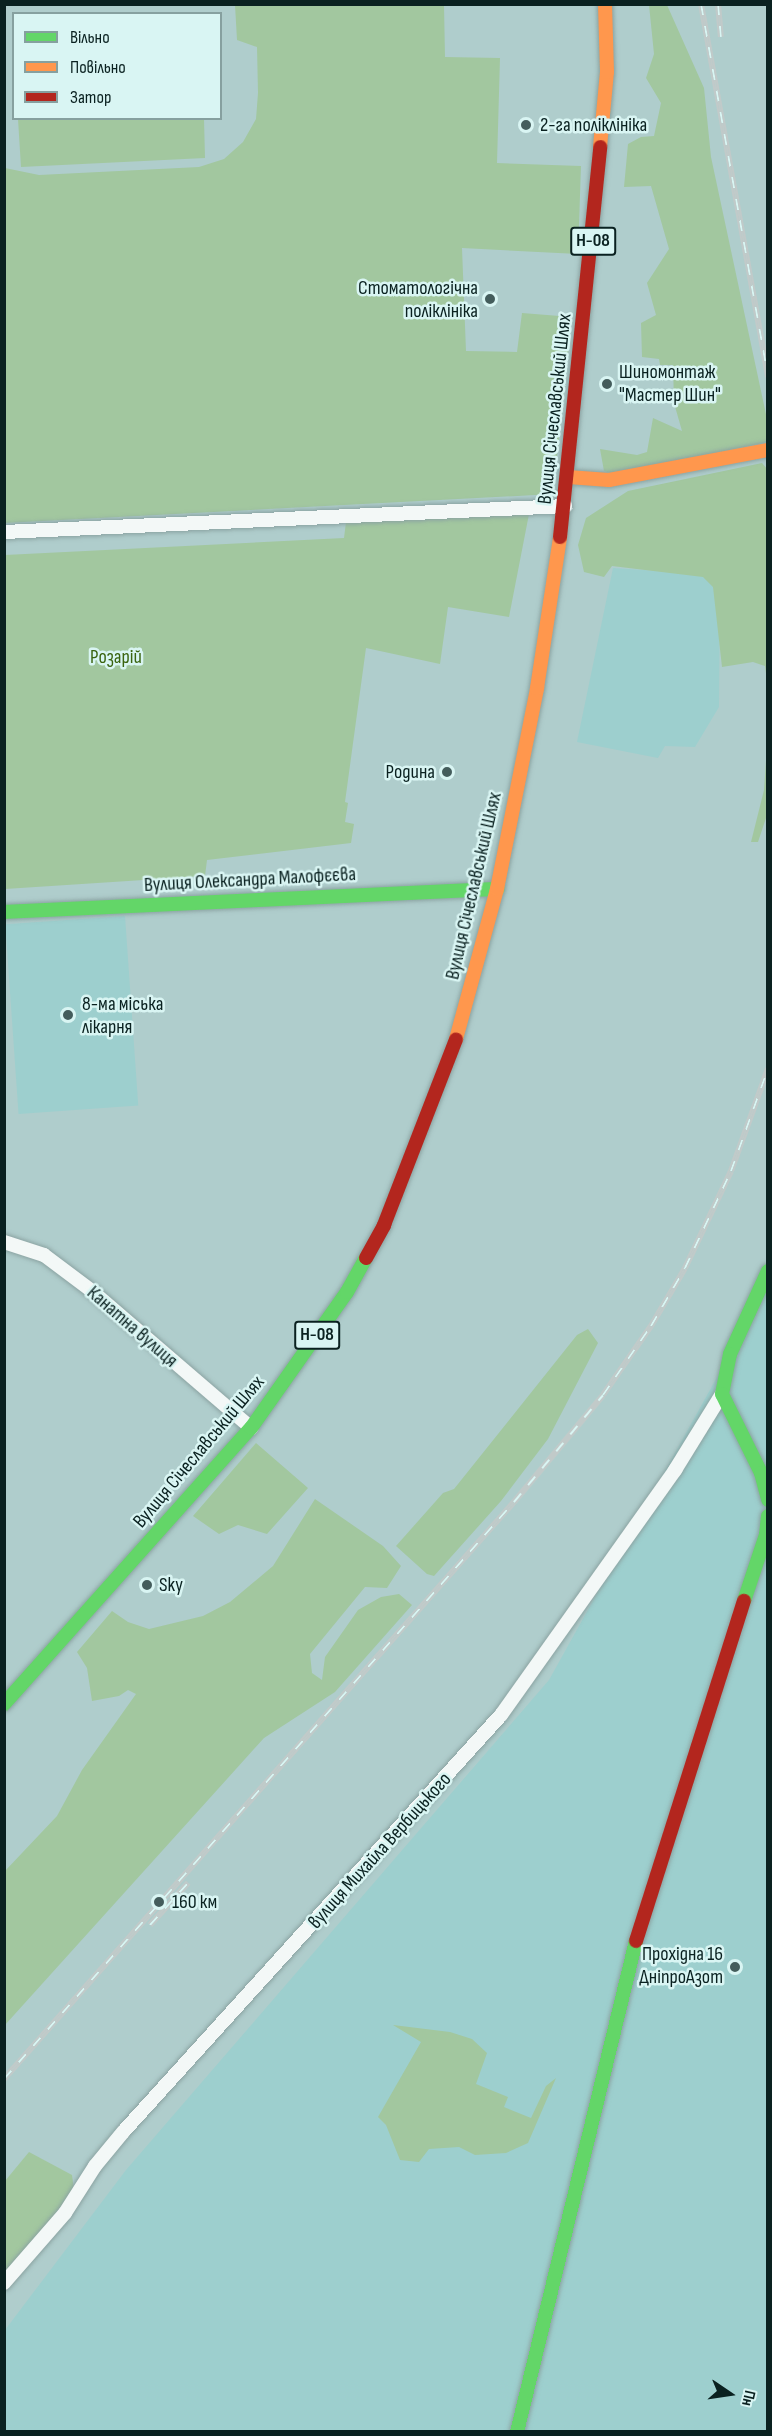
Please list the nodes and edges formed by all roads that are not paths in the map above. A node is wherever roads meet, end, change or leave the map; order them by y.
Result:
1 (605, 4) edge
2 (768, 450) edge
3 (568, 477) junction
4 (565, 506) junction
5 (4, 532) edge
6 (497, 889) junction
7 (4, 912) edge
8 (4, 1242) edge
9 (768, 1271) edge
10 (722, 1394) junction
11 (251, 1428) junction
12 (768, 1500) edge
13 (768, 1516) edge
14 (4, 1704) edge
15 (4, 2283) edge
16 (517, 2432) edge

1 - 3 main road, Вулиця Січеславський Шлях / Н-08
2 - 3 main road
3 - 4 main road, Вулиця Січеславський Шлях / Н-08
4 - 5 street
4 - 6 main road, Вулиця Січеславський Шлях / Н-08
6 - 7 main road, Вулиця Олександра Малофєєва
6 - 11 main road, Вулиця Січеславський Шлях / Н-08
8 - 11 street, Канатна вулиця
9 - 10 main road
10 - 12 main road
10 - 15 street, вулиця Михайла Вербицького
11 - 14 main road, Вулиця Січеславський Шлях / Н-08
13 - 16 main road

